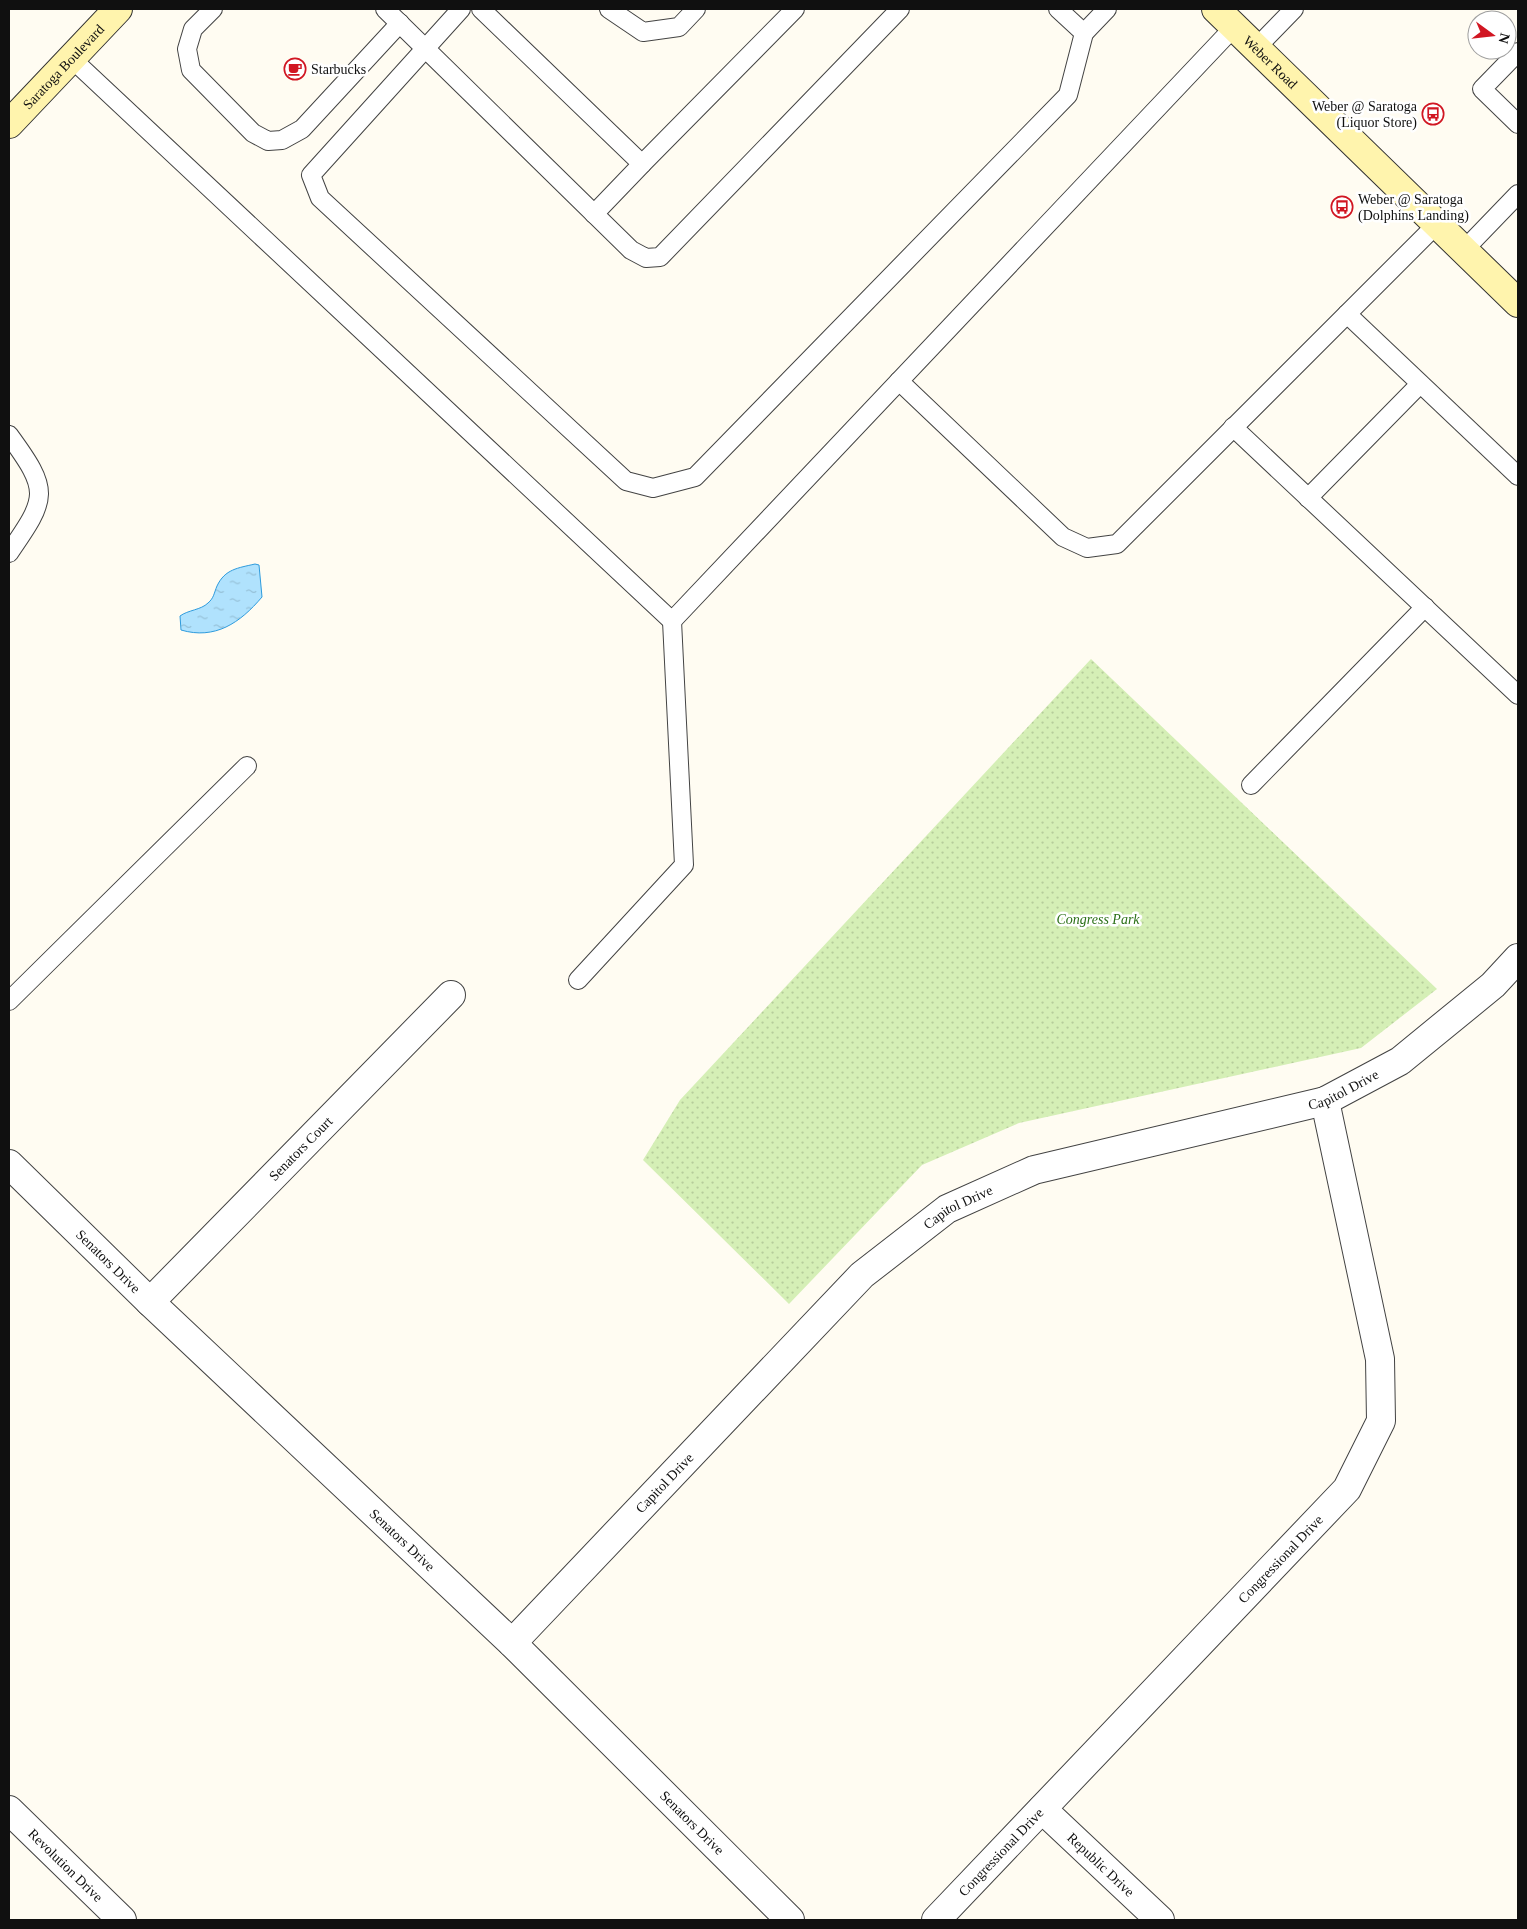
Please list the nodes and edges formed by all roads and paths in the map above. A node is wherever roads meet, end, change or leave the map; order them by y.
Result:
1 (118, 9) edge
2 (212, 9) edge
3 (385, 9) edge
4 (461, 9) edge
5 (481, 9) edge
6 (609, 9) edge
7 (696, 9) edge
8 (795, 9) edge
9 (900, 9) edge
10 (1058, 9) edge
11 (1107, 9) edge
12 (1294, 9) edge
13 (1226, 18) edge
14 (400, 23) junction
15 (1084, 34) junction
16 (424, 48) junction
17 (1256, 48) junction
18 (1518, 52) edge
19 (71, 58) junction
20 (9, 124) edge
21 (1518, 124) edge
22 (642, 164) junction
23 (1518, 194) edge
24 (594, 214) junction
25 (1437, 224) junction
26 (1464, 250) junction
27 (1518, 303) edge
28 (1347, 314) junction
29 (900, 381) junction
30 (1420, 384) junction
31 (1233, 427) junction
32 (9, 435) edge
33 (1518, 476) edge
34 (1308, 498) junction
35 (9, 553) edge
36 (1425, 607) junction
37 (672, 621) junction
38 (1518, 695) edge
39 (247, 766) dead end
40 (1251, 785) dead end
41 (1518, 958) edge
42 (578, 980) dead end
43 (451, 995) dead end
44 (9, 1001) edge
45 (1324, 1101) junction
46 (9, 1164) edge
47 (150, 1302) junction
48 (512, 1642) junction
49 (1042, 1809) junction
50 (9, 1810) edge
51 (122, 1920) edge
52 (790, 1920) edge
53 (936, 1920) edge
54 (1160, 1920) edge

1 - 19 main road, Saratoga Boulevard
2 - 14 lane
3 - 14 lane
4 - 16 lane
5 - 22 lane
6 - 7 lane
8 - 22 lane
9 - 24 lane
10 - 15 lane
11 - 15 lane
12 - 17 lane
13 - 17 main road, Weber Road
13 - 29 lane
14 - 16 lane
15 - 16 lane
16 - 24 lane
17 - 25 main road, Weber Road
18 - 21 lane
19 - 20 main road, Saratoga Boulevard
19 - 37 lane
22 - 24 lane
23 - 26 lane
25 - 26 main road, Weber Road
25 - 28 lane
26 - 27 main road, Weber Road
28 - 30 lane
28 - 31 lane
29 - 31 lane
29 - 37 lane
30 - 33 lane
30 - 34 lane
31 - 34 lane
32 - 35 lane
34 - 36 lane
36 - 38 lane
36 - 40 lane
37 - 42 lane
39 - 44 lane
41 - 45 street, Capitol Drive
43 - 47 street, Senators Court
45 - 48 street, Capitol Drive
45 - 49 street, Congressional Drive
46 - 47 street, Senators Drive
47 - 48 street, Senators Drive
48 - 52 street, Senators Drive
49 - 53 street, Congressional Drive
49 - 54 street, Republic Drive
50 - 51 street, Revolution Drive

